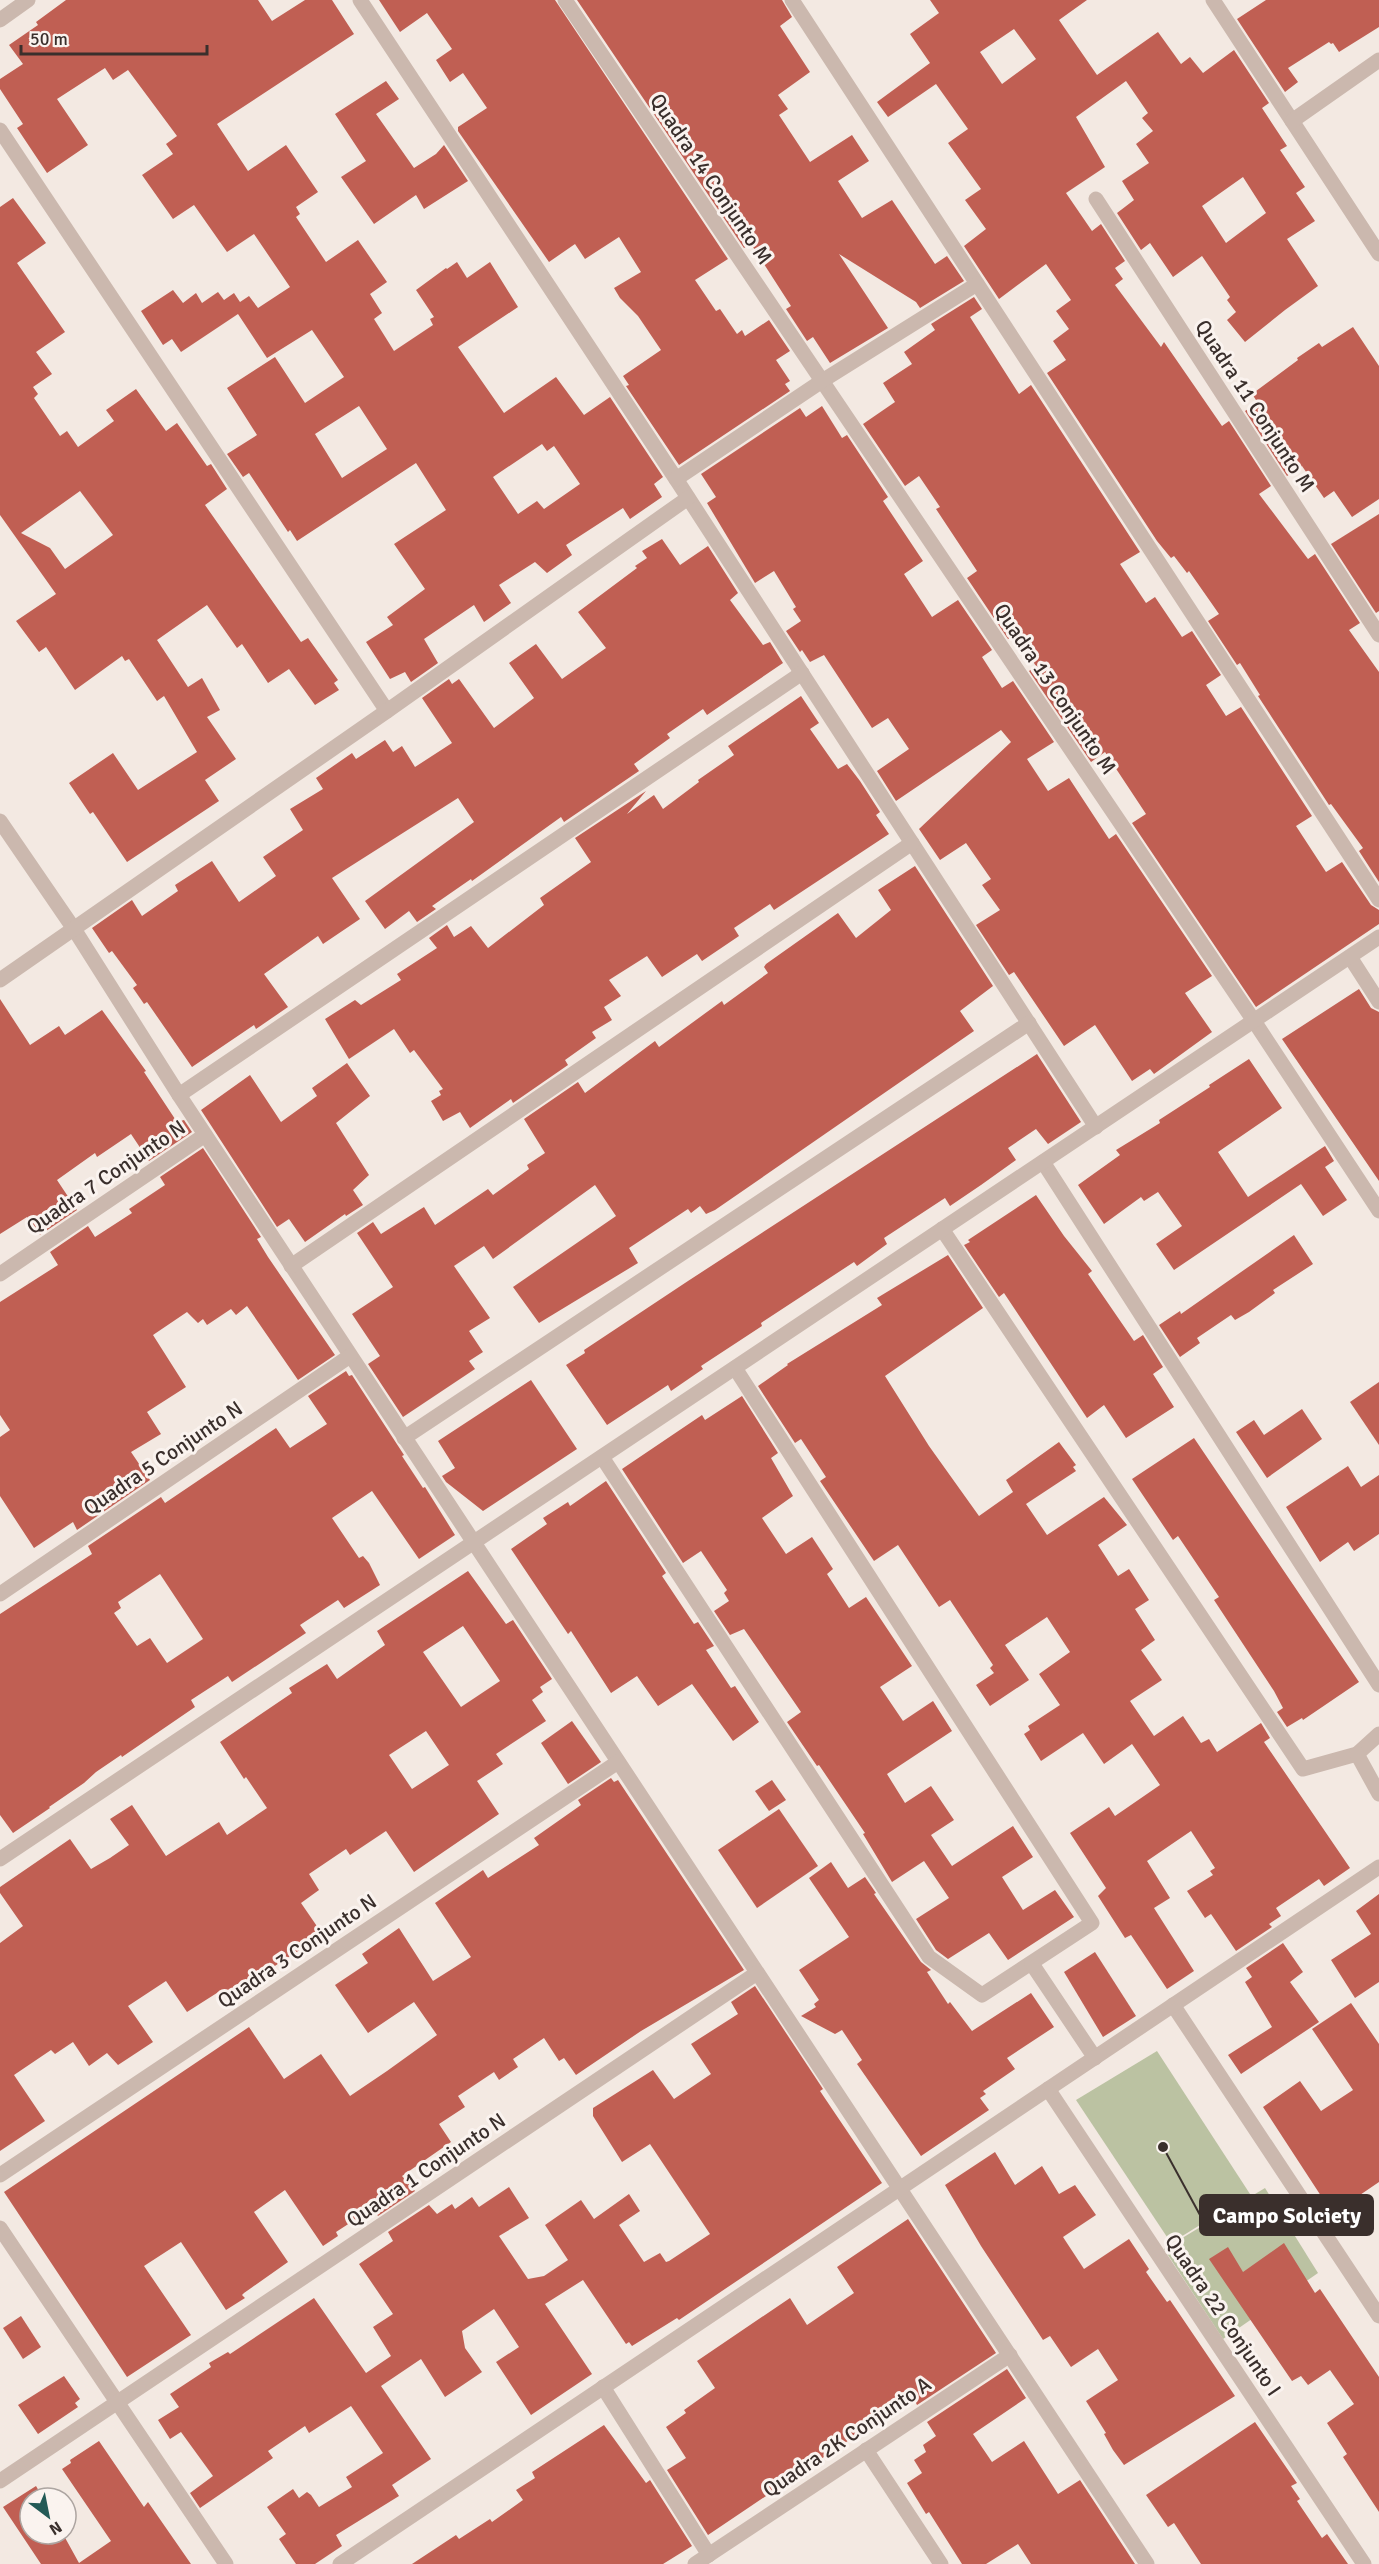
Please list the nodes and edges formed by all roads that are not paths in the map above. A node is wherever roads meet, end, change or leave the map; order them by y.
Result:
1 (28, 0) edge
2 (360, 0) edge
3 (565, 0) edge
4 (792, 0) edge
5 (1220, 3) edge
6 (0, 20) edge
7 (1379, 60) edge
8 (1292, 121) junction
9 (0, 130) edge
10 (1096, 199) dead end
11 (1379, 254) edge
12 (977, 284) junction
13 (822, 381) junction
14 (676, 479) junction
15 (688, 498) junction
16 (1379, 635) edge
17 (802, 673) junction
18 (387, 711) junction
19 (0, 821) edge
20 (912, 843) junction
21 (1379, 900) edge
22 (74, 929) junction
23 (1379, 937) edge
24 (1350, 957) junction
25 (0, 980) edge
26 (1379, 1002) edge
27 (1254, 1021) junction
28 (1029, 1023) junction
29 (179, 1095) junction
30 (1096, 1127) junction
31 (205, 1135) junction
32 (1043, 1162) junction
33 (1379, 1211) edge
34 (942, 1229) junction
35 (291, 1266) junction
36 (0, 1274) edge
37 (350, 1356) junction
38 (735, 1368) junction
39 (404, 1438) junction
40 (602, 1457) junction
41 (474, 1543) junction
42 (0, 1594) edge
43 (1379, 1685) edge
44 (1379, 1734) edge
45 (1357, 1754) junction
46 (618, 1762) junction
47 (1379, 1794) edge
48 (0, 1859) edge
49 (1379, 1867) edge
50 (1032, 1964) junction
51 (757, 1973) junction
52 (1173, 2005) junction
53 (1095, 2058) junction
54 (1048, 2089) junction
55 (0, 2175) edge
56 (899, 2188) junction
57 (0, 2228) edge
58 (1379, 2316) edge
59 (1010, 2355) junction
60 (603, 2387) junction
61 (117, 2402) junction
62 (866, 2450) junction
63 (0, 2481) edge
64 (709, 2555) junction
65 (226, 2564) edge
66 (340, 2564) edge
67 (695, 2564) edge
68 (941, 2564) edge
69 (1147, 2564) edge
70 (1364, 2564) edge

1 - 6 street
2 - 14 street
3 - 13 street, Quadra 14 Conjunto M
4 - 12 street
5 - 8 street
7 - 8 street
8 - 11 street
9 - 18 street
10 - 16 street, Quadra 11 Conjunto M
12 - 13 street
12 - 21 street
13 - 14 street
13 - 27 street, Quadra 13 Conjunto M
14 - 15 street
15 - 17 street
15 - 18 street
17 - 20 street
17 - 29 street
18 - 22 street
19 - 22 street
20 - 28 street
20 - 35 street
22 - 25 street
22 - 29 street
23 - 24 street
24 - 26 street
24 - 27 street
27 - 30 street
27 - 33 street, Quadra 13 Conjunto M
28 - 30 street
28 - 39 street
29 - 31 street
30 - 32 street
31 - 35 street
31 - 36 street, Quadra 7 Conjunto N
32 - 34 street
32 - 43 street
34 - 38 street
34 - 45 street
35 - 37 street
37 - 39 street
37 - 42 street, Quadra 5 Conjunto N
38 - 40 street
38 - 50 street
39 - 41 street
40 - 41 street
40 - 50 street
41 - 46 street
41 - 48 street
44 - 45 street
45 - 47 street
46 - 51 street
46 - 55 street, Quadra 3 Conjunto N
49 - 52 street
50 - 53 street
51 - 56 street
51 - 61 street, Quadra 1 Conjunto N
52 - 53 street
52 - 58 street
53 - 54 street
54 - 56 street
54 - 70 street, Quadra 22 Conjunto I
56 - 59 street
56 - 60 street
57 - 61 street
59 - 62 street, Quadra 2K Conjunto A
59 - 69 street
60 - 64 street
60 - 66 street
61 - 63 street, Quadra 1 Conjunto N
61 - 65 street
62 - 64 street, Quadra 2K Conjunto A
62 - 68 street
64 - 67 street, Quadra 2K Conjunto A

